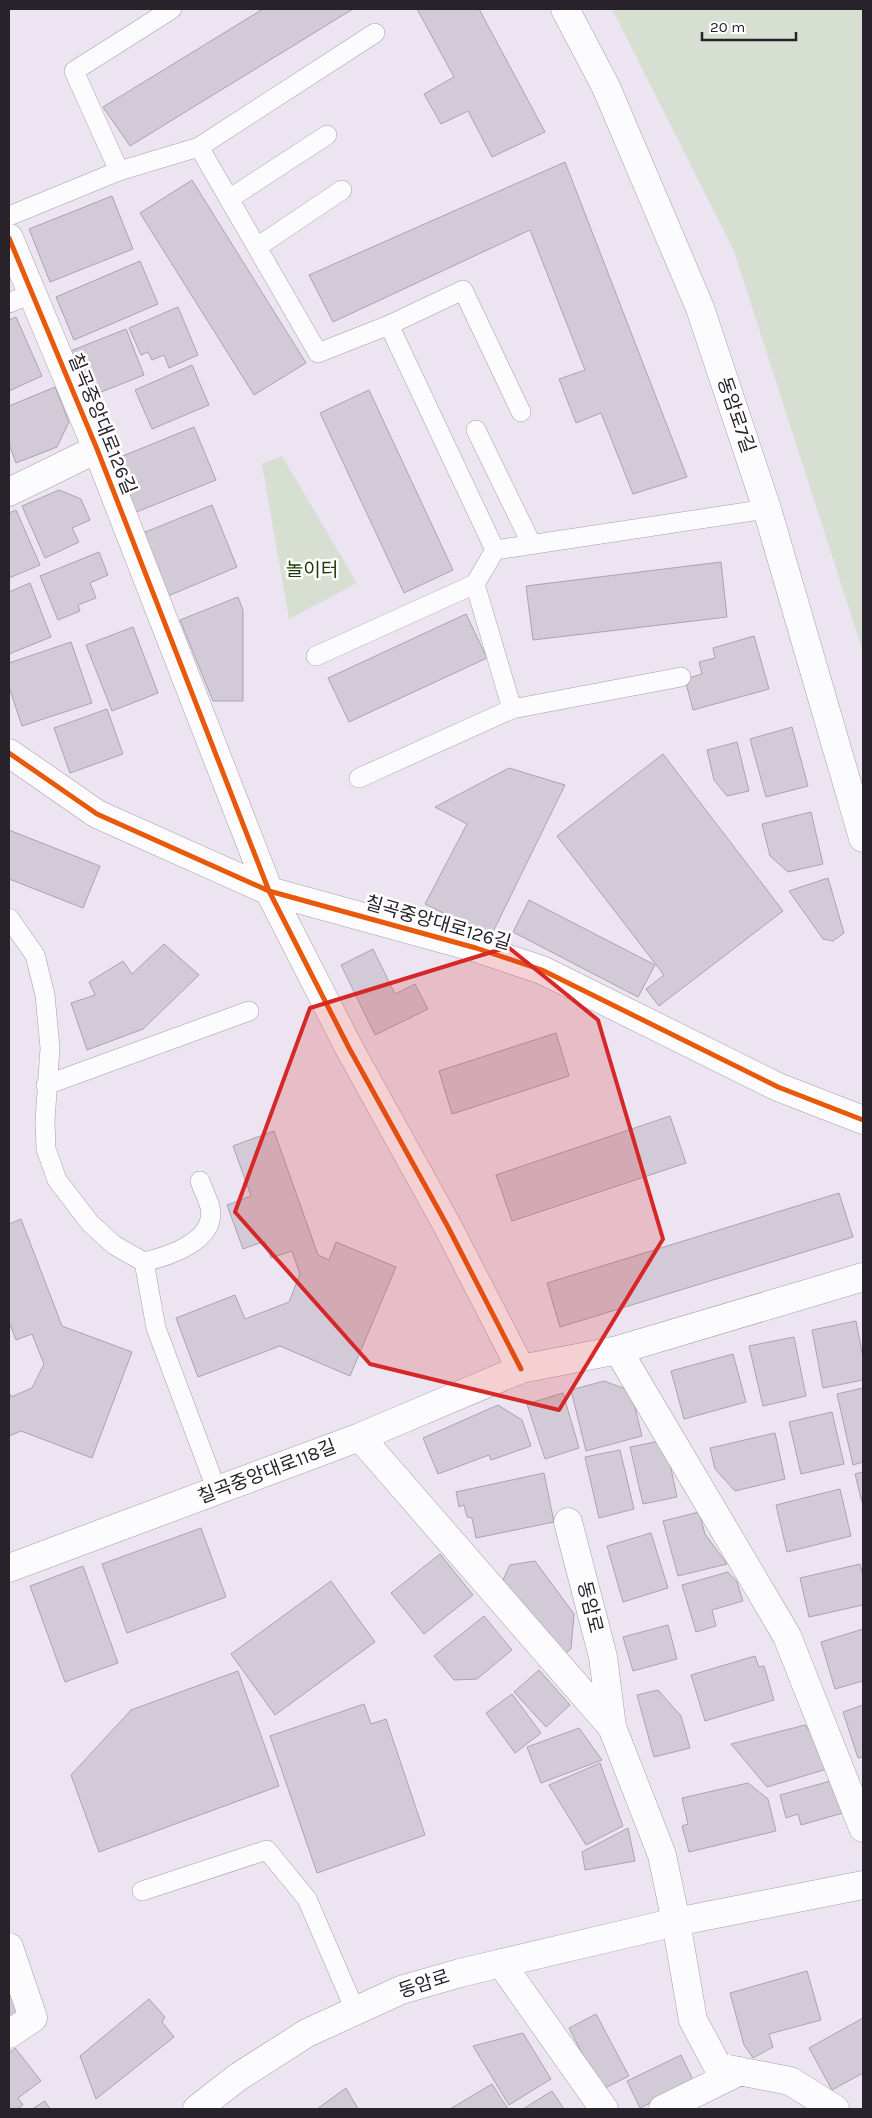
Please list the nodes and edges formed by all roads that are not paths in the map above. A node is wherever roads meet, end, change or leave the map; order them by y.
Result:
1 (172, 9) edge
2 (564, 9) edge
3 (375, 33) dead end
4 (327, 135) dead end
5 (199, 147) junction
6 (119, 171) junction
7 (342, 190) dead end
8 (229, 199) junction
9 (9, 216) edge
10 (9, 238) edge
11 (257, 247) junction
12 (20, 298) edge
13 (389, 325) junction
14 (521, 412) dead end
15 (476, 430) dead end
16 (97, 449) junction
17 (9, 492) edge
18 (768, 509) junction
19 (531, 543) junction
20 (495, 550) junction
21 (475, 584) junction
22 (316, 656) dead end
23 (681, 677) dead end
24 (512, 709) junction
25 (10, 757) edge
26 (359, 778) dead end
27 (863, 838) edge
28 (269, 891) junction
29 (9, 918) edge
30 (249, 1011) dead end
31 (46, 1086) junction
32 (863, 1120) edge
33 (200, 1181) dead end
34 (144, 1262) junction
35 (863, 1277) edge
36 (618, 1350) junction
37 (521, 1369) junction
38 (360, 1437) junction
39 (217, 1491) junction
40 (568, 1522) dead end
41 (9, 1568) edge
42 (612, 1728) junction
43 (863, 1828) edge
44 (863, 1885) edge
45 (142, 1891) dead end
46 (676, 1922) junction
47 (9, 1947) edge
48 (501, 1963) junction
49 (355, 2010) junction
50 (9, 2034) edge
51 (740, 2071) junction
52 (197, 2109) edge
53 (604, 2109) edge
54 (662, 2109) edge
55 (835, 2109) edge

1 - 6 lane
2 - 18 street, 동암로7길
3 - 5 lane
4 - 8 lane
5 - 6 lane
5 - 8 lane
6 - 9 lane
7 - 11 lane
8 - 11 lane
10 - 12 street, 칠곡중앙대로126길
11 - 13 lane
12 - 16 street, 칠곡중앙대로126길
13 - 14 lane
13 - 20 lane
15 - 19 lane
16 - 17 street, 칠곡중앙대로126길
16 - 28 street, 칠곡중앙대로126길
18 - 19 lane
18 - 27 street, 동암로7길
19 - 20 lane
20 - 21 lane
21 - 22 lane
21 - 24 lane
23 - 24 lane
24 - 26 lane
25 - 28 street, 칠곡중앙대로126길
28 - 32 street, 칠곡중앙대로126길
28 - 37 street, 칠곡중앙대로126길
29 - 31 lane
30 - 31 lane
31 - 34 lane
33 - 34 lane
34 - 39 lane
35 - 36 street, 칠곡중앙대로118길
36 - 37 street, 칠곡중앙대로118길
36 - 43 street
37 - 38 street, 칠곡중앙대로118길
38 - 39 street, 칠곡중앙대로118길
38 - 42 street
39 - 41 street, 칠곡중앙대로118길
40 - 42 street, 동암로
42 - 46 street, 동암로
44 - 46 street, 동암로
45 - 49 lane
46 - 48 street, 동암로
46 - 51 street
47 - 50 street
48 - 49 street, 동암로
48 - 53 street
49 - 52 street, 동암로
51 - 54 street
51 - 55 street

